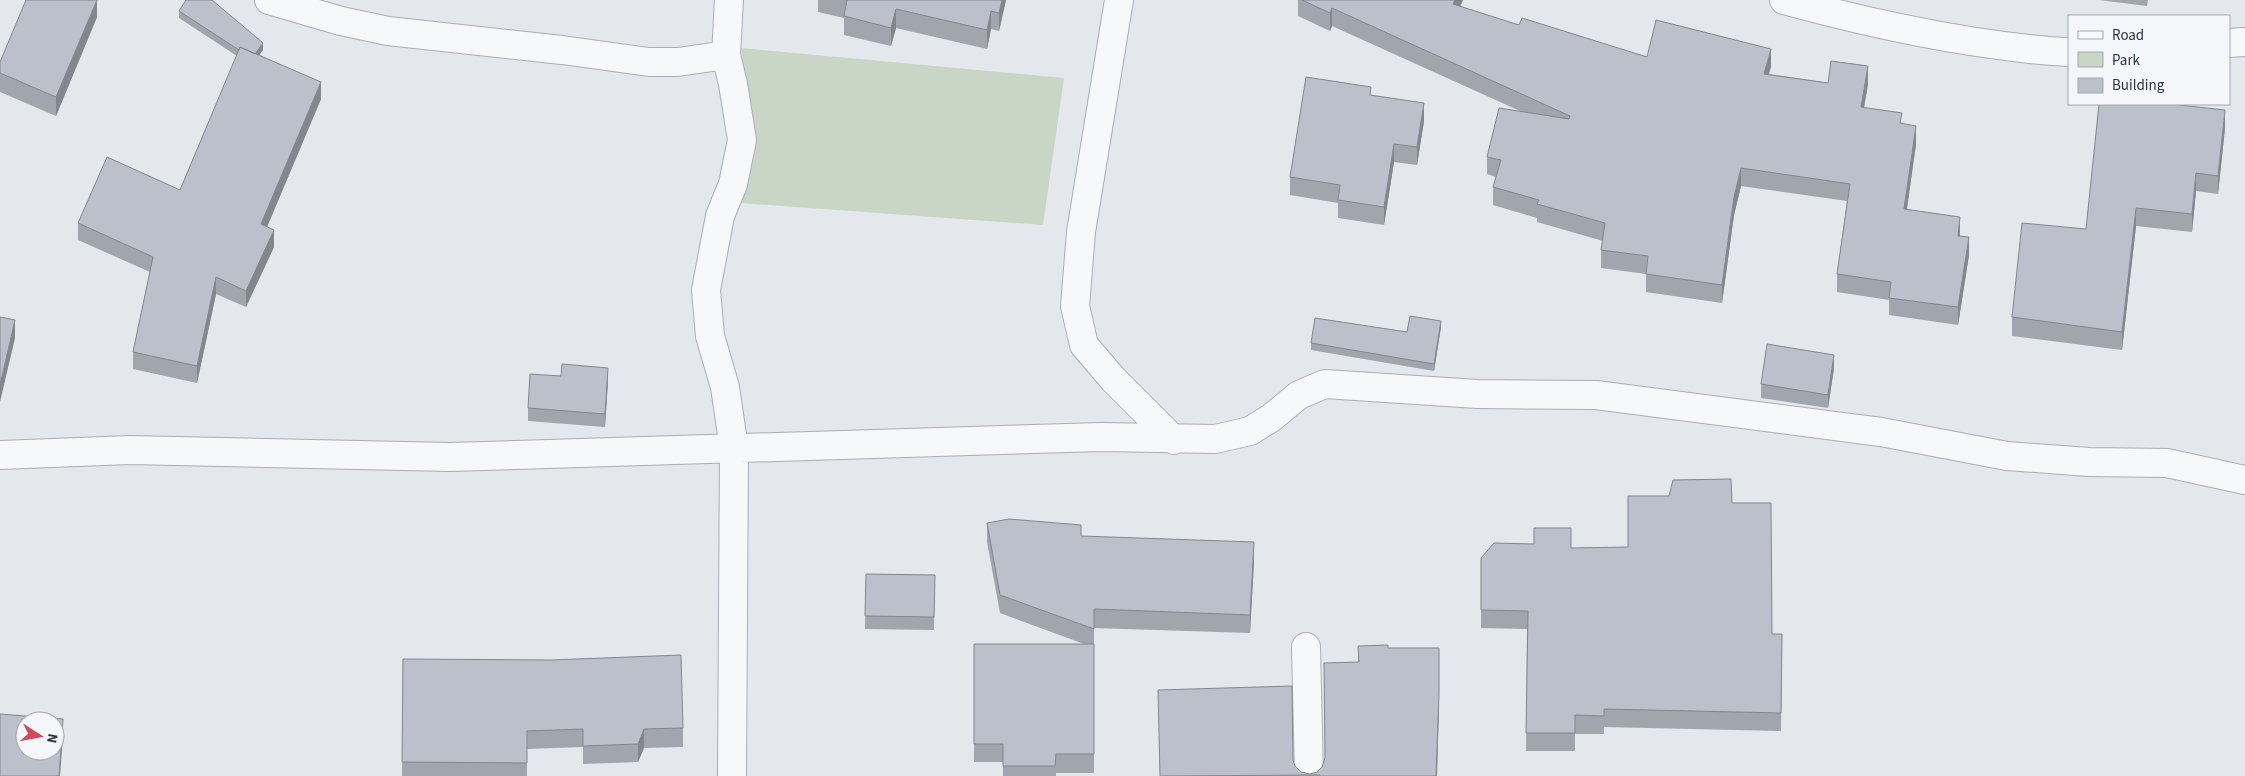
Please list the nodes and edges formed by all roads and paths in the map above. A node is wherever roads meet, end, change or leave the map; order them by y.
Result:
1 (269, 0) edge
2 (729, 0) edge
3 (1119, 0) edge
4 (1784, 0) edge
5 (2245, 42) edge
6 (2230, 43) edge
7 (2068, 52) edge
8 (726, 55) junction
9 (1174, 440) junction
10 (734, 449) junction
11 (0, 456) edge
12 (2245, 480) edge
13 (1306, 647) dead end
14 (732, 776) edge
15 (1309, 776) edge

1 - 8 street
2 - 8 street
3 - 9 street
4 - 7 street
5 - 6 street
8 - 10 street
9 - 10 street
9 - 12 street
10 - 11 street
10 - 14 street
13 - 15 street

